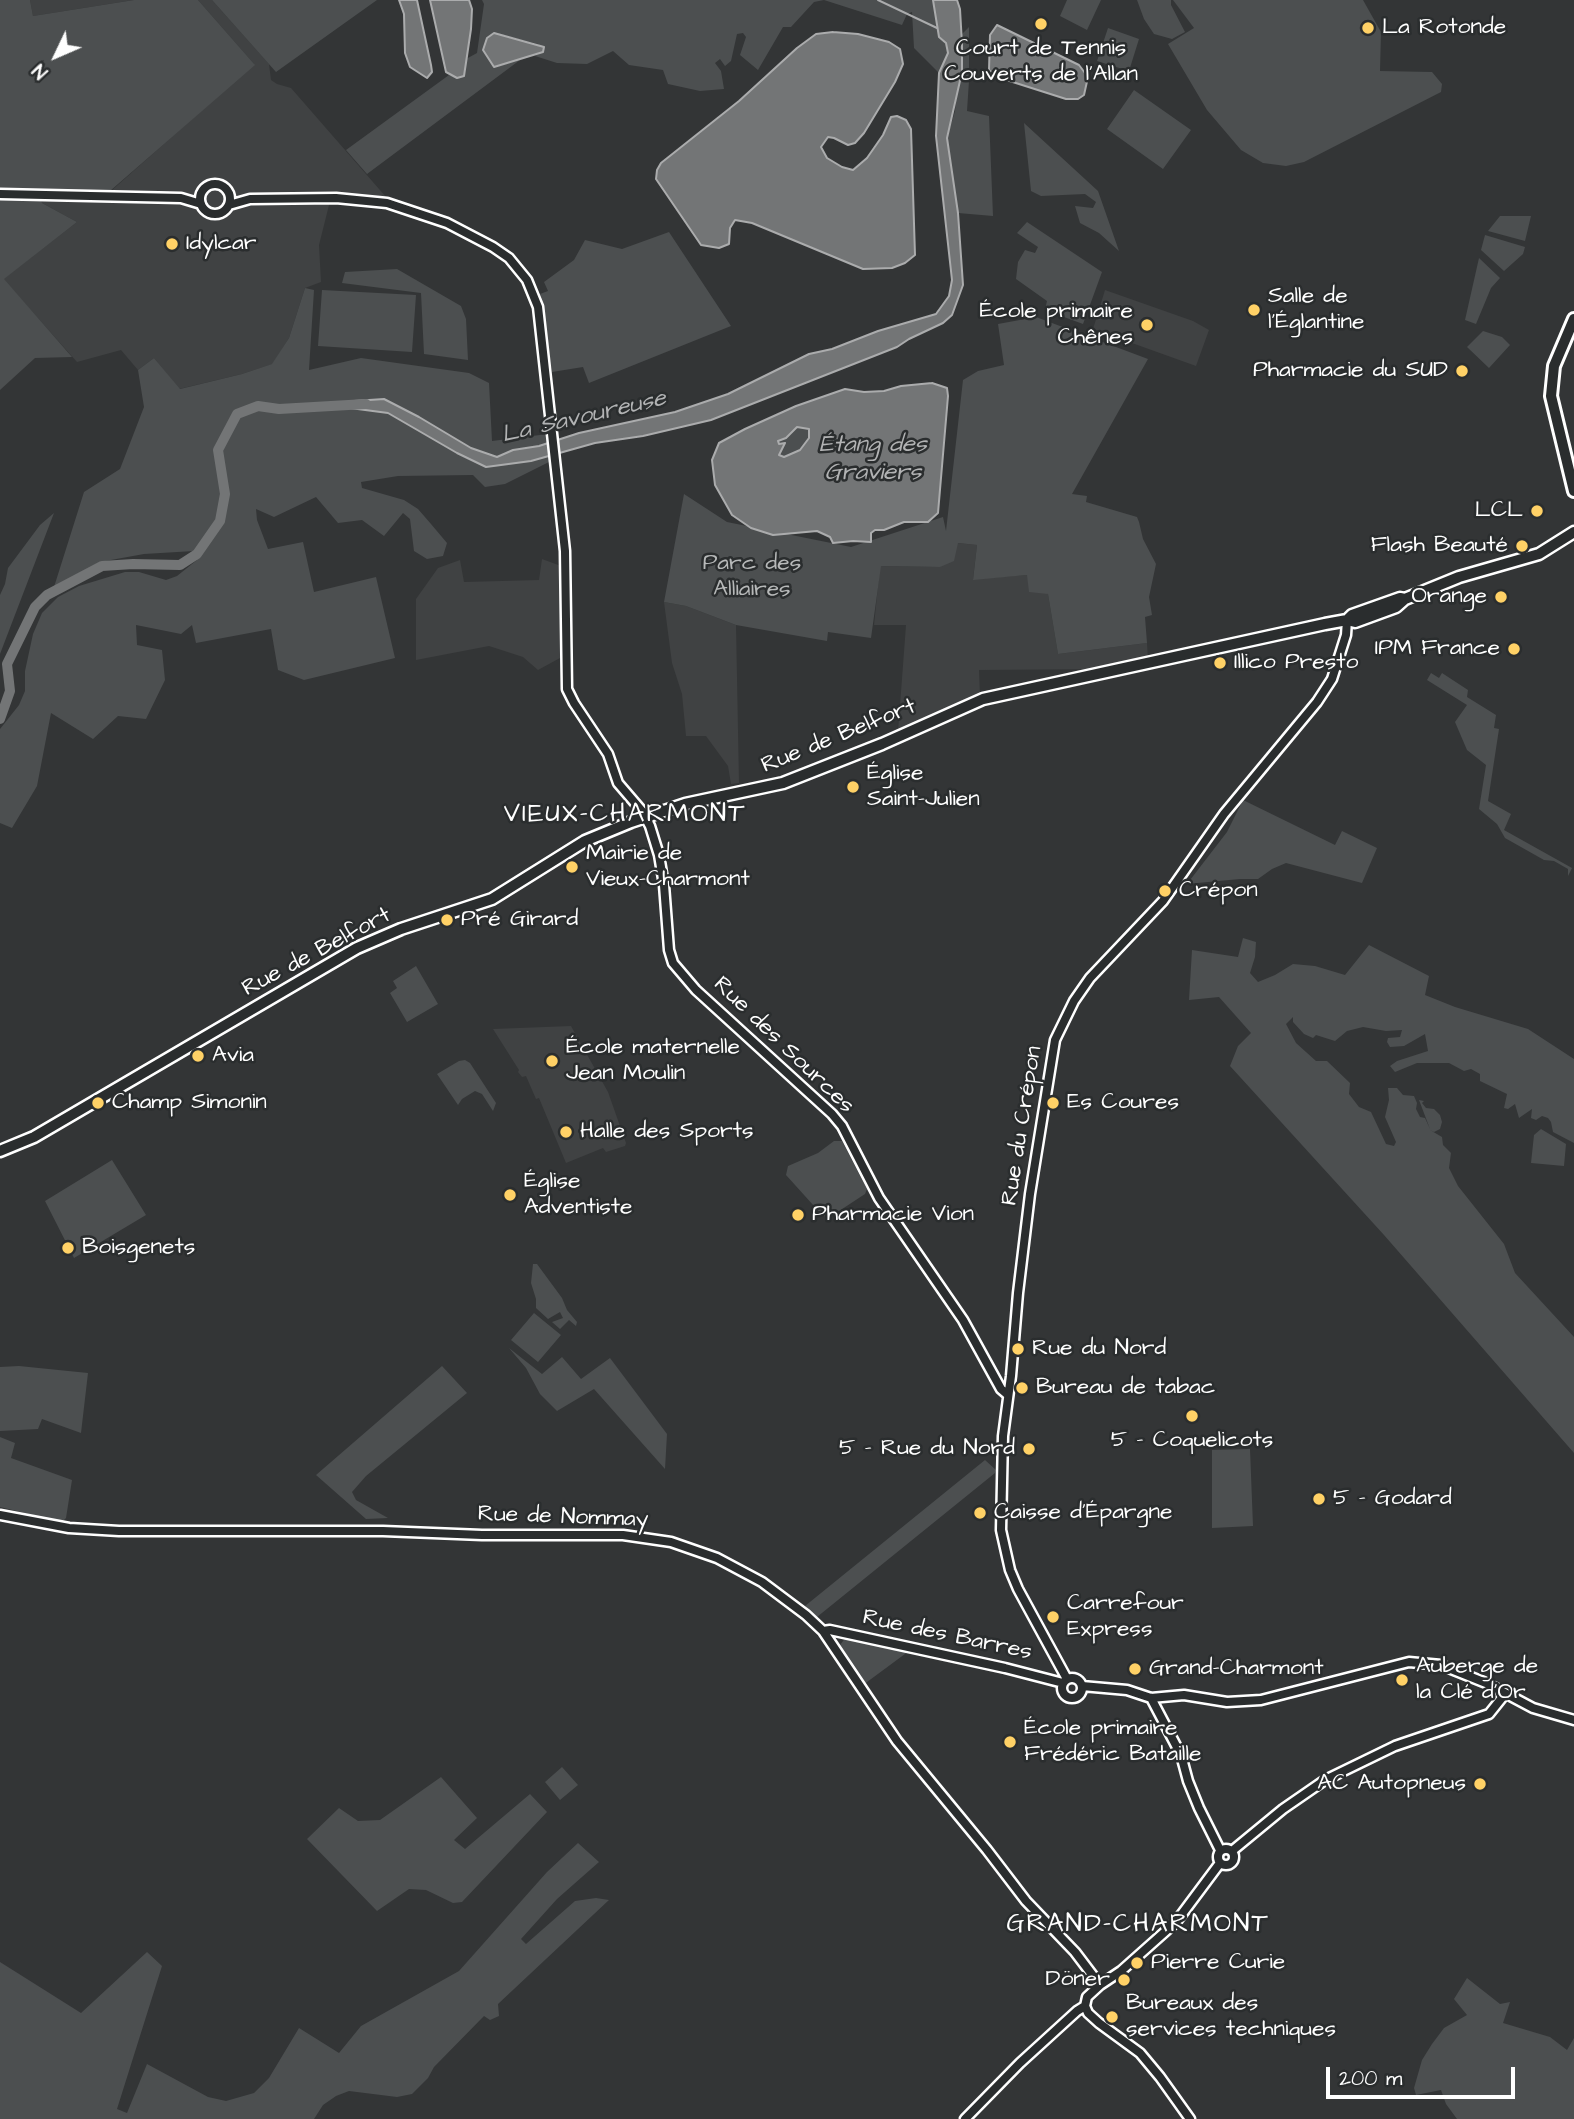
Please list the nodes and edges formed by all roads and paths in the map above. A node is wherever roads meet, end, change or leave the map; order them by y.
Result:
1 (202, 191) junction
2 (229, 193) junction
3 (0, 194) edge
4 (181, 198) junction
5 (250, 199) junction
6 (201, 204) junction
7 (229, 205) junction
8 (1574, 318) edge
9 (1574, 491) edge
10 (1574, 532) edge
11 (1347, 620) junction
12 (646, 817) junction
13 (0, 1151) edge
14 (1008, 1395) junction
15 (0, 1515) edge
16 (823, 1630) junction
17 (1065, 1681) junction
18 (1082, 1686) junction
19 (1505, 1694) junction
20 (1151, 1698) junction
21 (1574, 1720) edge
22 (1220, 1850) junction
23 (1232, 1851) junction
24 (1220, 1863) junction
25 (1100, 1985) junction
26 (1085, 2006) junction
27 (965, 2119) edge
28 (1190, 2119) edge

1 - 2 street
1 - 4 street
1 - 6 street
2 - 5 street
2 - 7 street
3 - 4 street
4 - 6 street
5 - 7 street
5 - 12 street
6 - 7 street
8 - 9 main road
10 - 11 main road, Rue de Belfort
11 - 12 main road, Rue de Belfort
11 - 14 street, Rue du Crépon
12 - 13 main road, Rue de Belfort
12 - 14 street, Rue des Sources
14 - 17 street, Rue du Crépon
15 - 16 street, Rue de Nommay
16 - 17 street, Rue des Barres
16 - 25 street, Rue de Nommay
17 - 18 street
17 - 18 street
18 - 20 street
19 - 20 street
19 - 21 street
19 - 23 street
20 - 22 street
22 - 23 street
22 - 24 street
23 - 24 street
24 - 25 street
25 - 26 street
26 - 27 street
26 - 28 street

